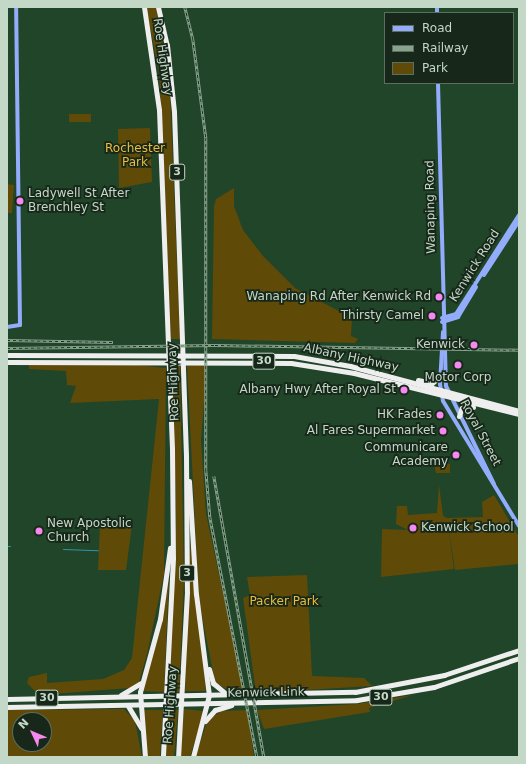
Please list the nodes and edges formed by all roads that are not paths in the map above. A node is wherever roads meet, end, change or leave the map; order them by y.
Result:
1 (16, 7) edge
2 (144, 7) edge
3 (158, 7) edge
4 (438, 84) edge
5 (519, 216) edge
6 (519, 221) edge
7 (442, 320) junction
8 (7, 327) edge
9 (443, 332) junction
10 (7, 355) edge
11 (441, 356) junction
12 (159, 357) junction
13 (217, 357) junction
14 (447, 360) junction
15 (7, 362) edge
16 (440, 366) junction
17 (440, 376) junction
18 (407, 381) junction
19 (441, 390) junction
20 (447, 391) junction
21 (442, 396) junction
22 (450, 398) junction
23 (499, 410) junction
24 (519, 411) edge
25 (519, 414) edge
26 (459, 416) junction
27 (186, 456) junction
28 (494, 484) junction
29 (519, 526) edge
30 (172, 530) junction
31 (204, 646) junction
32 (519, 650) edge
33 (519, 658) edge
34 (141, 683) junction
35 (140, 695) junction
36 (209, 695) junction
37 (231, 695) junction
38 (120, 696) junction
39 (7, 699) edge
40 (244, 703) junction
41 (208, 704) junction
42 (140, 705) junction
43 (128, 706) junction
44 (7, 707) edge
45 (142, 730) junction
46 (197, 743) junction
47 (145, 757) edge
48 (163, 757) edge
49 (178, 757) edge
50 (193, 757) edge

1 - 8 main road
2 - 30 highway, Roe Highway / 3
3 - 27 highway, Roe Highway / 3
4 - 7 main road, Wanaping Road
5 - 7 main road, Kenwick Road
6 - 7 main road, Kenwick Road
7 - 9 main road, Wanaping Road
9 - 11 main road, Wanaping Road
9 - 14 main road, Wanaping Road
10 - 12 highway, Albany Highway / 30
11 - 14 main road
11 - 16 main road, Wanaping Road
12 - 13 highway, Albany Highway / 30
12 - 15 highway, Albany Highway / 30
13 - 18 highway, Albany Highway
13 - 21 highway, Albany Highway / 30
14 - 16 main road
14 - 20 main road, Wanaping Road
16 - 17 main road, Wanaping Road
17 - 18 highway
17 - 19 main road, Wanaping Road
18 - 19 highway, Albany Highway
19 - 20 highway, Albany Highway
19 - 21 main road, Wanaping Road
20 - 22 main road, Royal Street
20 - 24 highway, Albany Highway
21 - 22 highway, Albany Highway
21 - 28 main road, Royal Street
22 - 23 highway, Albany Highway
22 - 26 main road, Royal Street
23 - 25 highway, Albany Highway
23 - 26 highway
26 - 28 main road, Royal Street
27 - 31 highway
27 - 49 highway, Roe Highway / 3
28 - 29 main road, Royal Street
30 - 34 highway
30 - 48 highway, Roe Highway / 3
31 - 36 highway
31 - 37 highway
32 - 37 highway, Kenwick Link / 30
33 - 40 highway, Kenwick Link / 30
34 - 35 highway
34 - 38 highway
35 - 36 highway, Kenwick Link / 30
35 - 38 highway, Kenwick Link / 30
35 - 42 highway
36 - 37 highway, Kenwick Link / 30
36 - 41 highway
38 - 39 highway, Kenwick Link / 30
40 - 41 highway, Kenwick Link / 30
40 - 46 highway
41 - 42 highway, Kenwick Link / 30
41 - 46 highway
42 - 43 highway, Kenwick Link / 30
42 - 45 highway
43 - 44 highway, Kenwick Link / 30
43 - 45 highway
45 - 47 highway
46 - 50 highway

